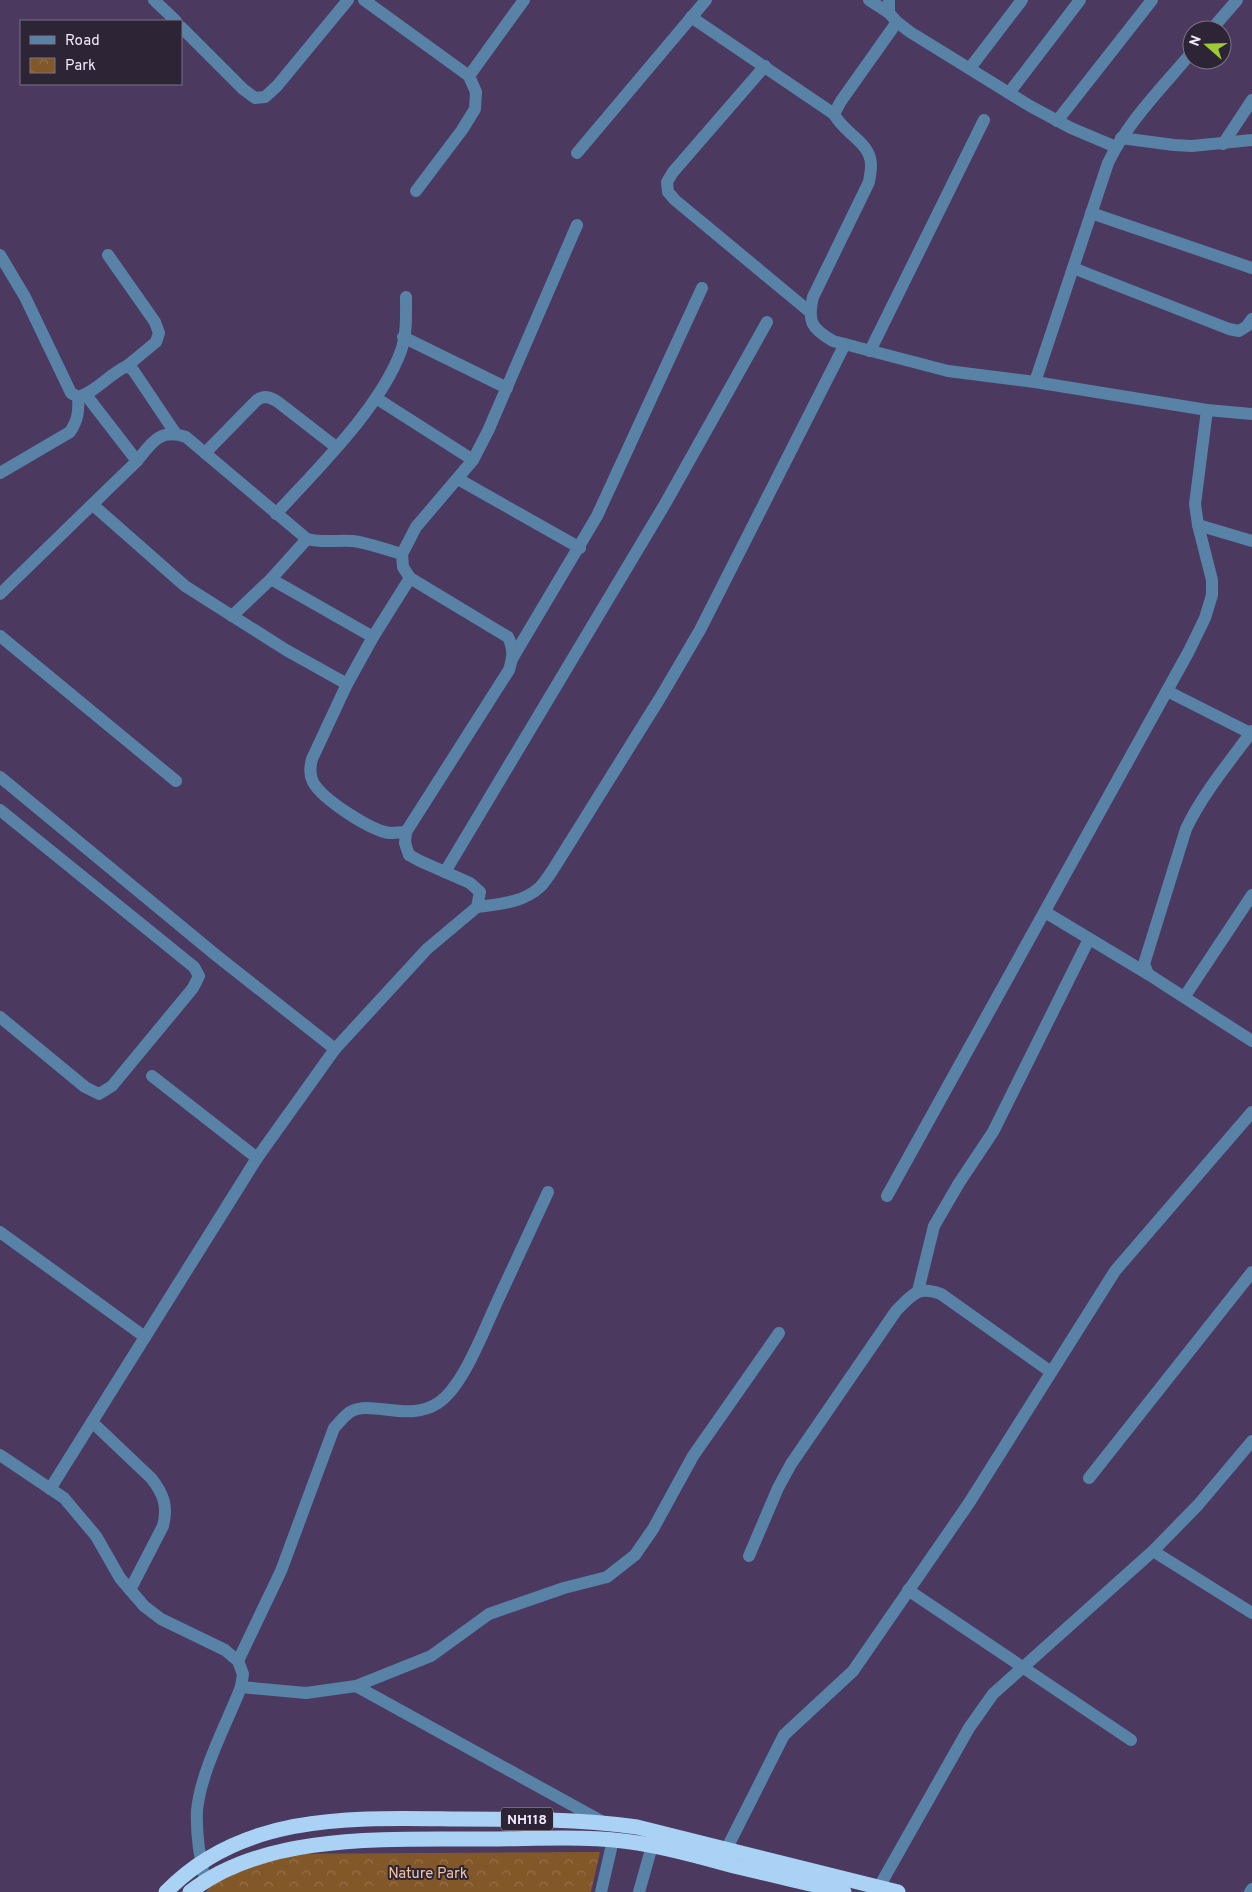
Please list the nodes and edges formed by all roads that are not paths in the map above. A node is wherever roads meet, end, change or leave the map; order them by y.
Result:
1 (154, 0) edge
2 (348, 0) edge
3 (364, 0) edge
4 (524, 0) edge
5 (869, 0) edge
6 (889, 0) edge
7 (1022, 0) edge
8 (1080, 0) edge
9 (1152, 0) edge
10 (1237, 0) edge
11 (701, 2) edge
12 (691, 17) junction
13 (893, 18) junction
14 (175, 20) edge
15 (1220, 20) edge
16 (182, 28) edge
17 (1182, 64) edge
18 (764, 66) junction
19 (970, 68) junction
20 (469, 76) junction
21 (1009, 93) junction
22 (1252, 100) edge
23 (834, 114) junction
24 (984, 120) dead end
25 (1057, 121) junction
26 (1252, 140) edge
27 (1118, 142) junction
28 (1223, 144) junction
29 (577, 153) dead end
30 (416, 191) dead end
31 (1091, 214) junction
32 (577, 225) dead end
33 (0, 255) edge
34 (108, 255) dead end
35 (1073, 268) junction
36 (1252, 268) edge
37 (702, 288) dead end
38 (406, 298) dead end
39 (810, 312) junction
40 (1252, 318) edge
41 (767, 322) dead end
42 (403, 337) junction
43 (845, 344) junction
44 (870, 351) junction
45 (127, 366) junction
46 (1036, 382) junction
47 (506, 388) junction
48 (82, 396) junction
49 (376, 398) junction
50 (1207, 410) junction
51 (1252, 414) edge
52 (176, 434) junction
53 (336, 447) junction
54 (206, 454) junction
55 (472, 460) junction
56 (137, 461) junction
57 (0, 473) edge
58 (458, 479) junction
59 (93, 505) junction
60 (276, 514) junction
61 (1198, 525) junction
62 (307, 539) junction
63 (1252, 541) edge
64 (580, 548) junction
65 (402, 554) junction
66 (271, 578) junction
67 (410, 578) junction
68 (0, 594) edge
69 (232, 616) junction
70 (0, 636) edge
71 (373, 637) junction
72 (512, 659) junction
73 (347, 684) junction
74 (1167, 691) junction
75 (1251, 733) edge
76 (0, 777) edge
77 (176, 781) dead end
78 (0, 810) edge
79 (406, 832) junction
80 (445, 872) junction
81 (1252, 895) edge
82 (477, 907) junction
83 (1045, 912) junction
84 (1089, 939) junction
85 (1148, 974) junction
86 (1185, 996) junction
87 (0, 1017) edge
88 (1251, 1038) edge
89 (334, 1049) junction
90 (152, 1076) dead end
91 (1252, 1112) edge
92 (257, 1158) junction
93 (548, 1192) dead end
94 (887, 1196) dead end
95 (0, 1232) edge
96 (1252, 1272) edge
97 (918, 1291) junction
98 (779, 1333) dead end
99 (146, 1337) junction
100 (1051, 1372) junction
101 (92, 1422) junction
102 (1252, 1441) edge
103 (0, 1455) edge
104 (1089, 1478) dead end
105 (50, 1489) junction
106 (1153, 1551) junction
107 (749, 1556) dead end
108 (130, 1590) junction
109 (908, 1590) junction
110 (1252, 1613) edge
111 (238, 1661) junction
112 (1022, 1666) junction
113 (356, 1686) junction
114 (241, 1688) junction
115 (1131, 1740) dead end
116 (603, 1822) junction
117 (613, 1840) junction
118 (652, 1846) junction
119 (726, 1850) junction
120 (201, 1862) junction
121 (204, 1880) junction
122 (879, 1887) junction
123 (166, 1892) edge
124 (190, 1892) edge
125 (601, 1892) edge
126 (639, 1892) edge
127 (844, 1892) edge
128 (898, 1892) edge

1 - 14 street
2 - 16 street
3 - 20 street
4 - 20 street
5 - 13 street
6 - 13 street
7 - 19 street
8 - 21 street
9 - 25 street
10 - 15 street
11 - 12 street
12 - 18 street
12 - 29 street
13 - 19 street
13 - 23 street
17 - 27 street
18 - 23 street
18 - 39 street
19 - 21 street
20 - 30 street
21 - 25 street
22 - 28 street
23 - 39 street
24 - 44 street
25 - 27 street
26 - 28 street
27 - 28 street
27 - 31 street
31 - 35 street
31 - 36 street
32 - 47 street
33 - 48 street
34 - 45 street
35 - 40 street
35 - 46 street
37 - 64 street
38 - 42 street
39 - 43 street
41 - 80 street
42 - 47 street
42 - 49 street
43 - 44 street
43 - 82 street
44 - 46 street
45 - 48 street
45 - 52 street
46 - 50 street
47 - 55 street
48 - 56 street
48 - 57 street
49 - 53 street
49 - 55 street
50 - 51 street
50 - 61 street
52 - 54 street
52 - 56 street
53 - 54 street
53 - 60 street
54 - 60 street
55 - 58 street
56 - 59 street
58 - 64 street
58 - 65 street
59 - 68 street
59 - 69 street
60 - 62 street
61 - 63 street
61 - 74 street
62 - 65 street
62 - 66 street
64 - 72 street
65 - 67 street
66 - 69 street
66 - 71 street
67 - 71 street
67 - 72 street
69 - 73 street
70 - 77 street
71 - 73 street
72 - 79 street
73 - 79 street
74 - 75 street
74 - 83 street
75 - 85 street
76 - 89 street
78 - 87 street
79 - 80 street
80 - 82 street
81 - 86 street
82 - 89 street
83 - 84 street
83 - 94 street
84 - 85 street
84 - 97 street
85 - 86 street
86 - 88 street
89 - 92 street
90 - 92 street
91 - 100 street
92 - 99 street
93 - 111 street
95 - 99 street
96 - 104 street
97 - 100 street
97 - 107 street
98 - 113 street
99 - 101 street
100 - 109 street
101 - 105 street
101 - 108 street
102 - 106 street
103 - 105 street
105 - 108 street
106 - 110 street
106 - 112 street
108 - 111 street
109 - 112 street
109 - 119 street
111 - 114 street
112 - 115 street
112 - 122 street
113 - 114 street
113 - 116 street
114 - 120 street
116 - 119 highway, NH118
116 - 120 highway, NH118
117 - 118 highway, NH118
117 - 121 highway, NH118
117 - 125 street
118 - 126 street
118 - 127 highway, NH118
119 - 122 highway, NH118
120 - 121 street
120 - 123 highway, NH118
121 - 124 highway, NH118
122 - 128 highway, NH118

